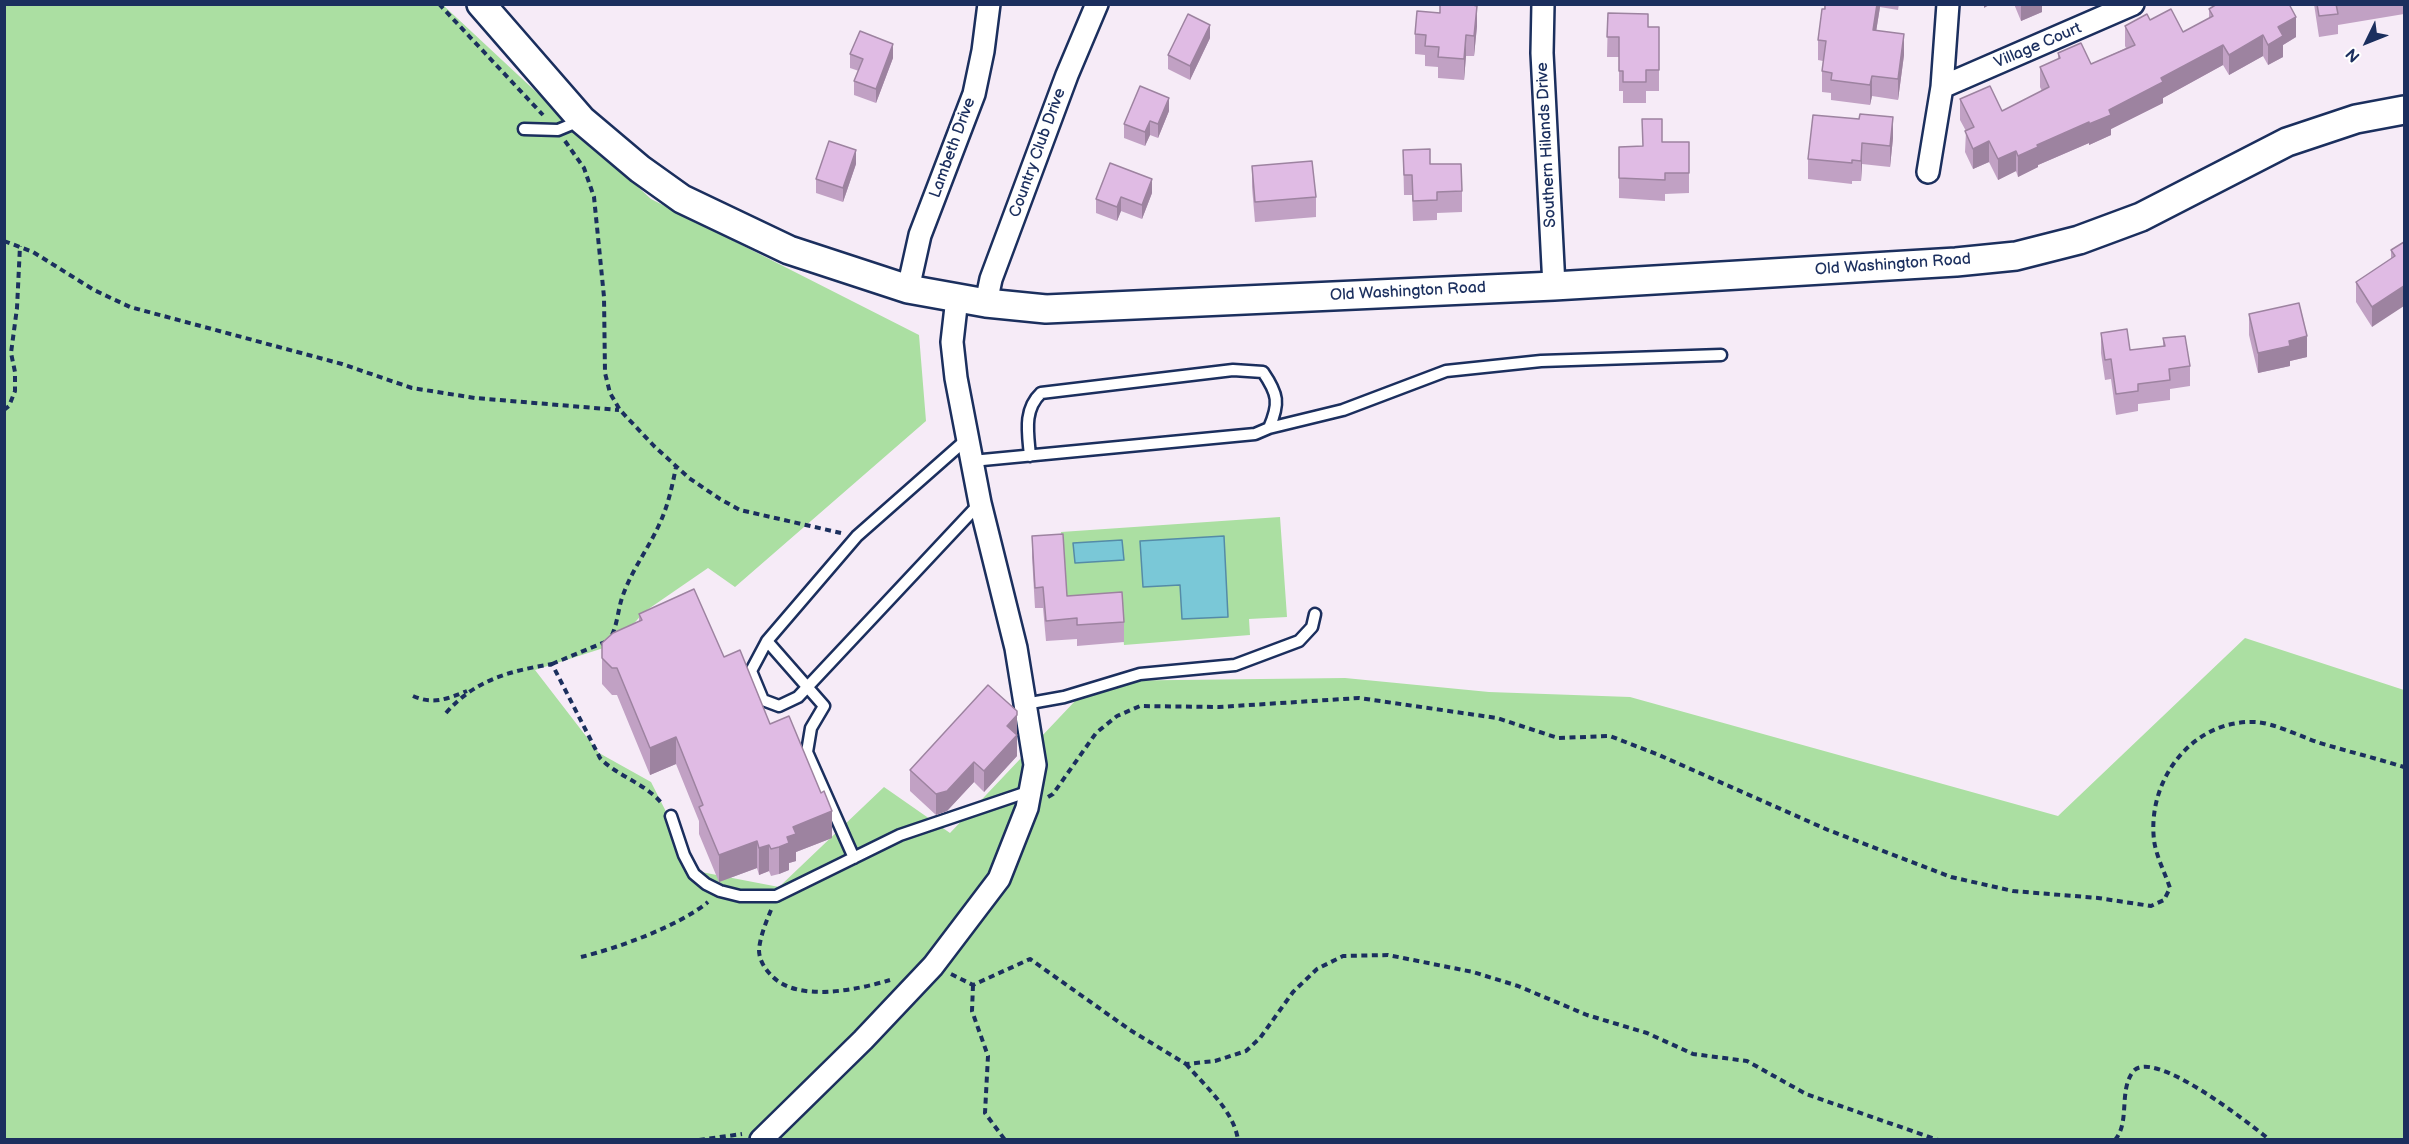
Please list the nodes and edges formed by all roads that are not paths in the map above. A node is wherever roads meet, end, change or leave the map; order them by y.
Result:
1 (481, 4) edge
2 (989, 4) edge
3 (1097, 4) edge
4 (1544, 4) edge
5 (1948, 4) edge
6 (2133, 4) edge
7 (1942, 87) junction
8 (2404, 110) edge
9 (570, 125) junction
10 (524, 129) dead end
11 (1928, 172) dead end
12 (1554, 286) junction
13 (908, 289) junction
14 (957, 298) junction
15 (986, 303) junction
16 (1721, 355) dead end
17 (1269, 428) junction
18 (967, 439) junction
19 (1030, 456) junction
20 (972, 461) junction
21 (980, 503) junction
22 (1315, 614) dead end
23 (767, 641) junction
24 (809, 687) junction
25 (1025, 704) junction
26 (1028, 800) junction
27 (671, 816) road end
28 (854, 858) junction
29 (765, 1136) edge

1 - 9 street, Old Washington Road
2 - 13 street, Lambeth Drive
3 - 15 street, Country Club Drive
4 - 12 street, Southern Hilands Drive
5 - 7 street
6 - 7 street, Village Court
7 - 11 street
8 - 12 street, Old Washington Road
9 - 10 lane
9 - 13 street, Old Washington Road
12 - 15 street, Old Washington Road
13 - 14 street, Old Washington Road
14 - 15 street, Old Washington Road
14 - 18 street
16 - 17 lane
17 - 19 lane
17 - 19 lane
18 - 20 street
18 - 23 lane
19 - 20 lane
20 - 21 street
21 - 24 lane
21 - 25 street
22 - 25 lane
23 - 24 lane
23 - 24 lane
24 - 28 lane
25 - 26 street
26 - 28 lane
26 - 29 street
27 - 28 lane

